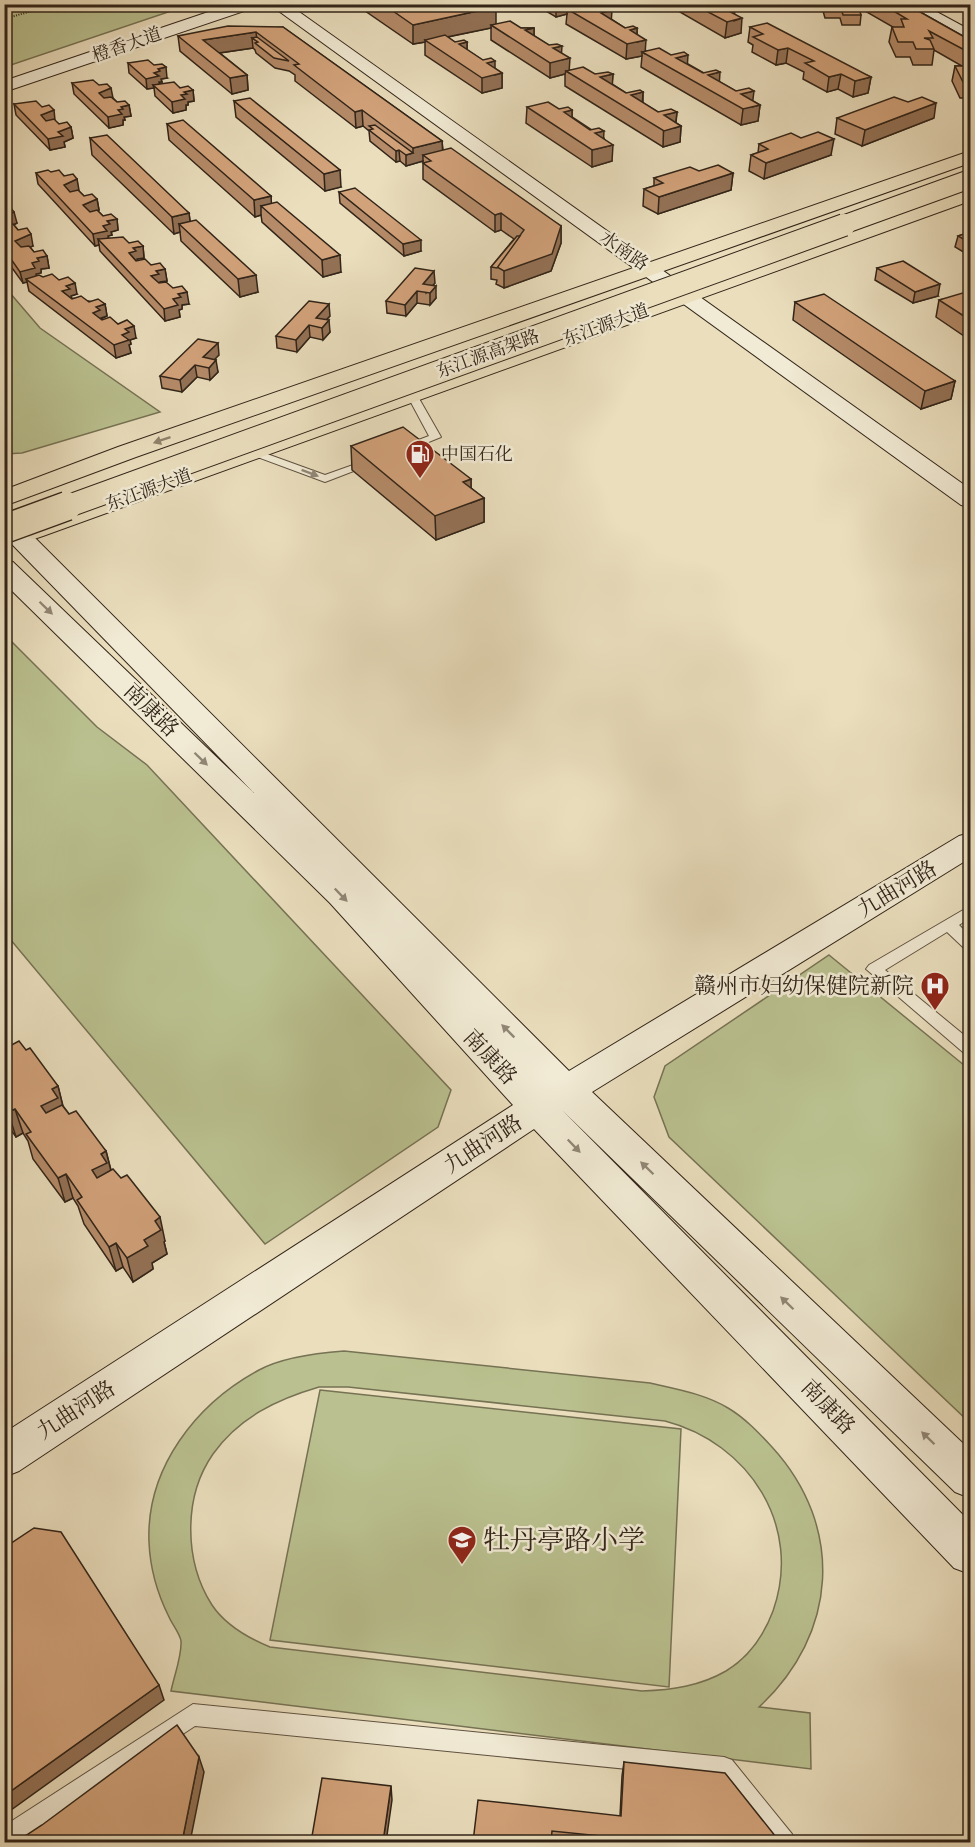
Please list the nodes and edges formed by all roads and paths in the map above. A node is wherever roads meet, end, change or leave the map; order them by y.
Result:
1 (56, 4) edge
2 (223, 4) edge
3 (250, 4) edge
4 (277, 4) edge
5 (909, 4) edge
6 (938, 4) edge
7 (4, 19) edge
8 (970, 21) edge
9 (970, 37) edge
10 (4, 79) edge
11 (4, 87) edge
12 (970, 157) edge
13 (970, 167) edge
14 (970, 179) edge
15 (970, 194) edge
16 (651, 270) junction
17 (685, 295) junction
18 (412, 395) junction
19 (256, 453) junction
20 (4, 499) edge
21 (970, 500) edge
22 (8, 528) edge
23 (4, 568) edge
24 (970, 844) edge
25 (970, 910) edge
26 (949, 924) junction
27 (970, 945) edge
28 (970, 1049) edge
29 (552, 1100) junction
30 (4, 1457) edge
31 (970, 1478) edge
32 (970, 1553) edge
33 (4, 1839) edge
34 (784, 1842) edge

1 - 7 path
2 - 10 main road, 橙香大道
3 - 11 main road, 橙香大道
4 - 16 main road, 水南路
5 - 9 main road
6 - 8 main road
12 - 16 main road, 东江源大道
13 - 22 main road, 东江源高架路
14 - 22 main road, 东江源高架路, bridge
15 - 17 main road, 东江源大道
16 - 17 main road, 水南路
16 -> 20 main road, 东江源大道
17 - 18 main road, 东江源大道
17 - 21 main road, 水南路
18 - 19 main road, 东江源大道
19 -> 18 lane
19 - 22 main road, 东江源大道
29 -> 22 main road, 南康路
23 -> 29 main road, 南康路
24 - 29 main road, 九曲河路
25 - 26 lane
26 - 27 lane
26 - 28 lane
29 - 30 main road, 九曲河路
31 -> 29 main road, 南康路
29 -> 32 main road, 南康路
33 - 34 lane

